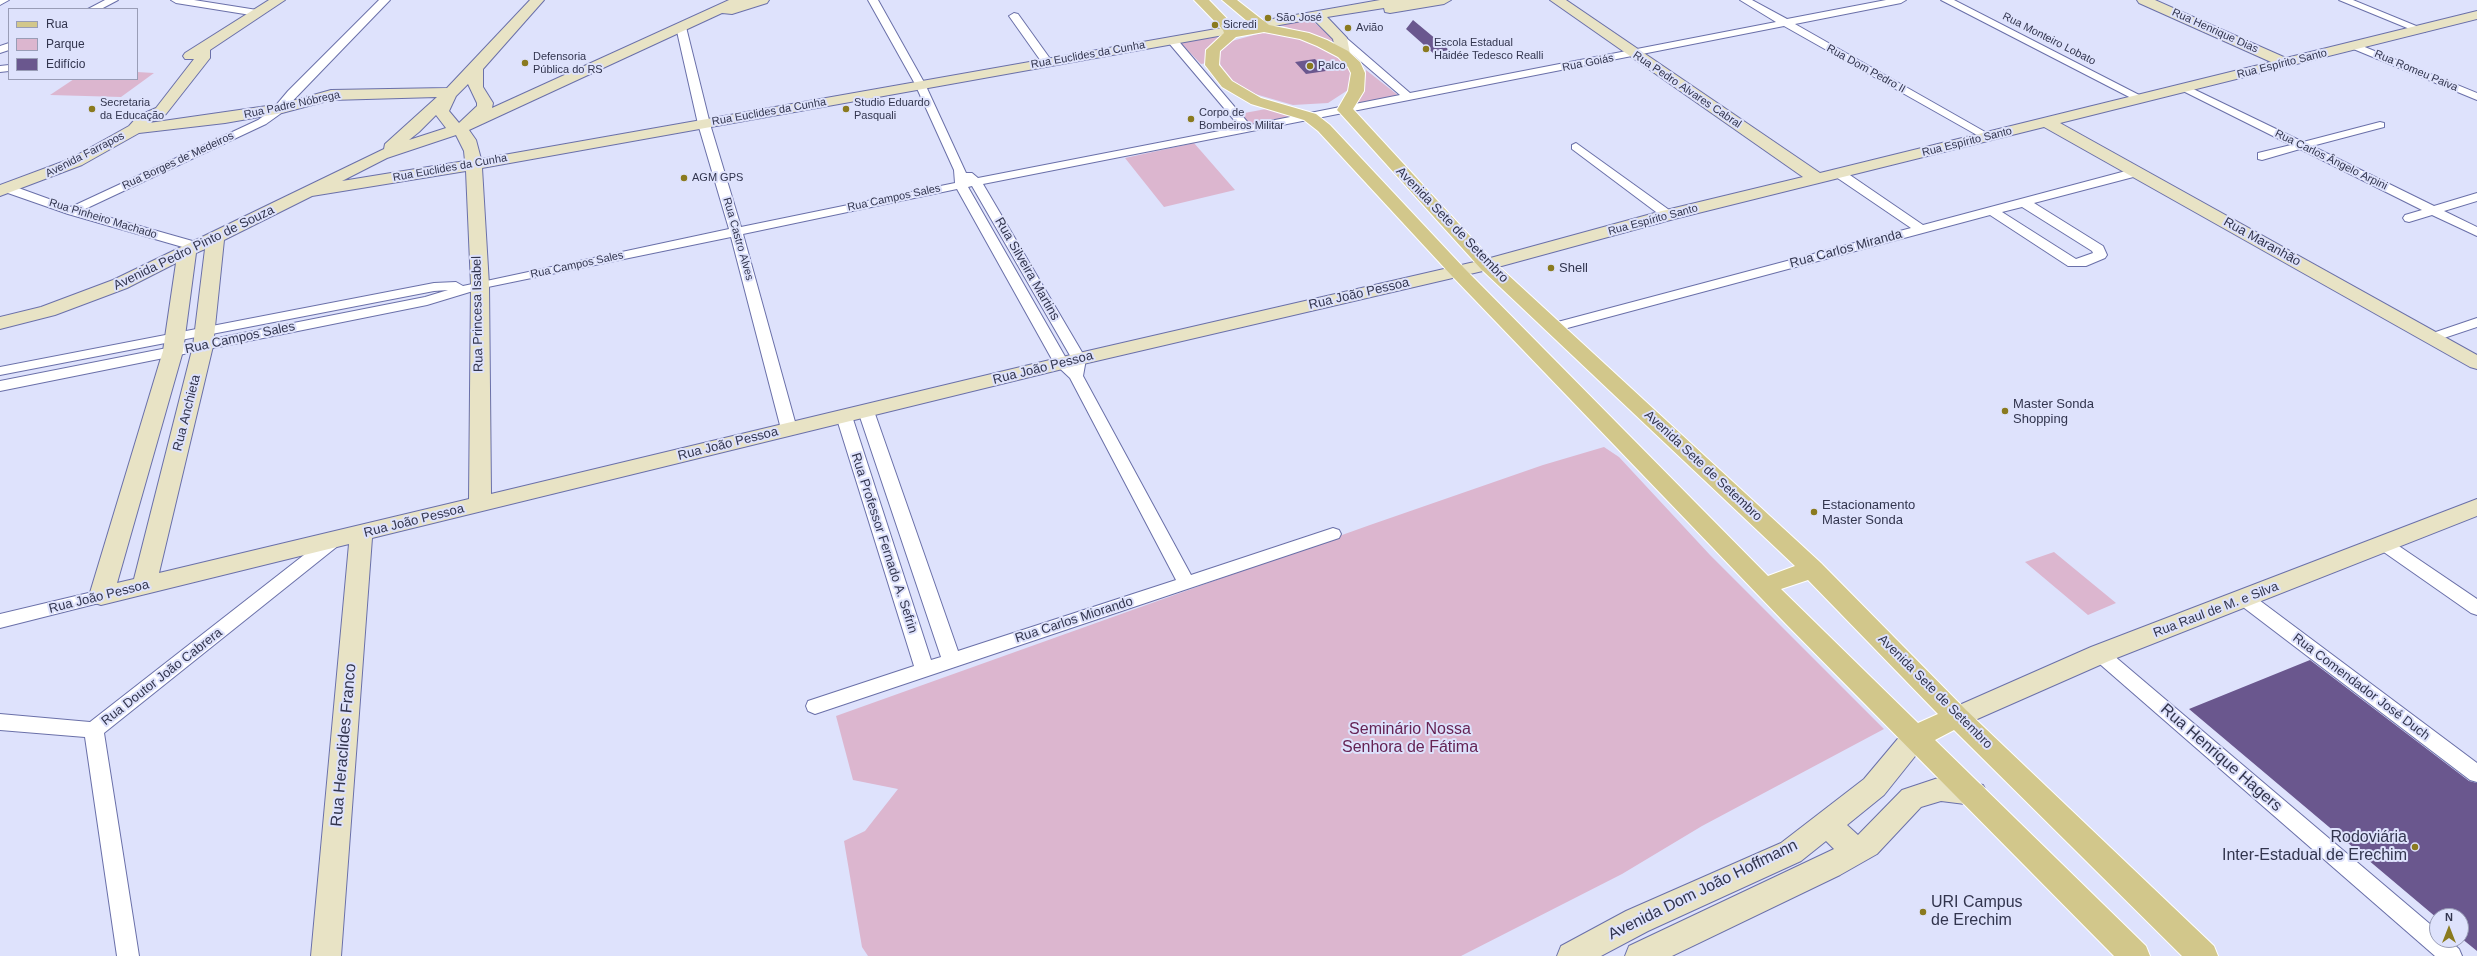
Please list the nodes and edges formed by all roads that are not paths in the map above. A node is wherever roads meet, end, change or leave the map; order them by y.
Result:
1 (4, 0) edge
2 (113, 0) edge
3 (176, 0) edge
4 (278, 0) edge
5 (385, 0) edge
6 (537, 0) edge
7 (740, 0) edge
8 (762, 0) edge
9 (873, 0) edge
10 (1201, 0) edge
11 (1229, 0) edge
12 (1405, 0) edge
13 (1444, 0) edge
14 (1557, 0) edge
15 (1744, 0) edge
16 (1761, 0) edge
17 (1901, 0) edge
18 (1946, 0) edge
19 (1962, 0) edge
20 (2144, 0) edge
21 (2161, 0) edge
22 (2344, 0) edge
23 (0, 2) edge
24 (1872, 2) edge
25 (2363, 4) edge
26 (95, 8) edge
27 (2178, 11) junction
28 (257, 13) junction
29 (2477, 15) edge
30 (1014, 16) dead end
31 (1324, 19) junction
32 (1787, 20) junction
33 (1260, 26) junction
34 (681, 27) junction
35 (2427, 28) junction
36 (1230, 31) junction
37 (1340, 38) junction
38 (1172, 40) junction
39 (2355, 46) junction
40 (1631, 51) junction
41 (1346, 57) junction
42 (1047, 62) junction
43 (2291, 62) junction
44 (1193, 64) junction
45 (476, 68) junction
46 (1217, 72) junction
47 (1377, 72) junction
48 (920, 84) junction
49 (1226, 84) junction
50 (2185, 88) junction
51 (544, 89) junction
52 (450, 92) junction
53 (1404, 94) junction
54 (481, 96) junction
55 (2155, 96) junction
56 (2477, 97) edge
57 (1222, 99) junction
58 (2140, 99) junction
59 (1346, 106) junction
60 (282, 108) junction
61 (1303, 115) junction
62 (2047, 122) junction
63 (140, 124) junction
64 (704, 124) junction
65 (2380, 125) dead end
66 (458, 129) junction
67 (1248, 129) junction
68 (1994, 135) junction
69 (2302, 146) junction
70 (1576, 147) dead end
71 (381, 155) junction
72 (2262, 156) dead end
73 (473, 165) junction
74 (960, 170) junction
75 (2137, 172) junction
76 (1840, 174) junction
77 (1818, 179) junction
78 (976, 182) junction
79 (961, 185) junction
80 (4, 190) edge
81 (309, 191) junction
82 (2477, 197) edge
83 (2024, 202) junction
84 (1991, 210) junction
85 (2433, 210) junction
86 (72, 211) junction
87 (1668, 215) junction
88 (2409, 218) dead end
89 (1920, 229) junction
90 (736, 230) junction
91 (2477, 232) edge
92 (215, 238) junction
93 (1013, 245) junction
94 (192, 249) junction
95 (997, 249) junction
96 (1487, 265) junction
97 (1458, 272) junction
98 (480, 285) junction
99 (2477, 322) edge
100 (0, 323) edge
101 (1555, 327) junction
102 (1520, 336) junction
103 (2432, 338) junction
104 (204, 339) junction
105 (174, 345) junction
106 (2477, 363) edge
107 (1072, 366) junction
108 (0, 371) edge
109 (0, 386) edge
110 (866, 411) junction
111 (844, 416) junction
112 (789, 429) junction
113 (177, 451) junction
114 (142, 460) junction
115 (480, 505) junction
116 (2477, 507) edge
117 (361, 534) junction
118 (1332, 534) dead end
119 (333, 541) junction
120 (2384, 544) junction
121 (1813, 569) junction
122 (1186, 582) junction
123 (144, 586) junction
124 (1764, 586) junction
125 (101, 596) junction
126 (2246, 600) junction
127 (2477, 608) edge
128 (0, 621) edge
129 (2100, 654) junction
130 (952, 661) junction
131 (925, 670) junction
132 (815, 706) dead end
133 (1957, 717) junction
134 (0, 722) edge
135 (94, 730) junction
136 (1915, 737) junction
137 (2477, 774) edge
138 (1972, 793) junction
139 (1827, 824) junction
140 (1856, 851) junction
141 (128, 956) edge
142 (326, 956) edge
143 (1572, 956) edge
144 (1640, 956) edge
145 (2135, 956) edge
146 (2203, 956) edge
147 (2451, 956) edge

1 - 23 street
2 - 26 street
3 - 28 street
4 - 28 street, Avenida Farrapos
5 - 60 street
6 - 45 street, Avenida Pedro Pinto de Souza
7 - 34 street
8 - 34 street
9 - 48 street, Rua Silveira Martins
10 - 36 main road
11 - 33 main road
12 - 31 street
13 - 31 street
14 - 40 street, Rua Pedro Alvares Cabral
15 - 32 street, Rua Dom Pedro II
16 - 32 street, Rua Dom Pedro II
17 - 24 street, Rua Goiás
18 - 58 street, Rua Monteiro Lobato
19 - 55 street, Rua Monteiro Lobato
20 - 27 street, Rua Henrique Dias
21 - 27 street, Rua Henrique Dias
22 - 25 street
24 - 32 street, Rua Goiás
25 - 35 street
25 - 35 street
27 - 43 street, Rua Henrique Dias
28 - 63 street, Avenida Farrapos
29 - 35 street, Rua Espírito Santo
30 - 42 street
31 - 33 street
31 - 37 street
32 - 40 street, Rua Goiás
32 - 68 street, Rua Dom Pedro II
33 - 36 main road
33 - 41 main road
34 - 51 street
34 - 64 street, Rua Castro Alves
35 - 39 street, Rua Espírito Santo
36 - 38 street, Rua Euclides da Cunha
36 - 46 main road, Avenida Sete de Setembro
37 - 41 street
37 - 47 street
38 - 42 street, Rua Euclides da Cunha
38 - 44 street
39 - 43 street, Rua Espírito Santo
39 - 56 street, Rua Romeu Paiva
40 - 53 street, Rua Goiás
40 - 77 street, Rua Pedro Alvares Cabral
41 - 47 street
41 - 59 main road
42 - 48 street, Rua Euclides da Cunha
43 - 50 street, Rua Espírito Santo
44 - 46 street
44 - 57 street
45 - 52 street, Avenida Pedro Pinto de Souza
45 - 54 street
46 - 49 main road, Avenida Sete de Setembro
47 - 53 street
48 - 64 street, Rua Euclides da Cunha
48 - 74 street, Rua Silveira Martins
49 - 57 street
49 - 61 main road, Avenida Sete de Setembro
50 - 55 street, Rua Espírito Santo
50 - 69 street, Rua Carlos Ângelo Arpini
51 - 54 street
51 - 66 street
52 - 60 street, Rua Padre Nóbrega
52 - 66 street, Rua Princesa Isabel
52 - 71 street, Avenida Pedro Pinto de Souza
53 - 59 street, Rua Goiás
54 - 66 street
55 - 58 street, Rua Espírito Santo
57 - 67 street
58 - 62 street, Rua Espírito Santo
59 - 61 main road
59 - 96 main road, Avenida Sete de Setembro
60 - 63 street, Rua Padre Nóbrega
60 - 86 street, Rua Borges de Medeiros
61 - 67 street, Rua Campos Sales
61 - 97 main road, Avenida Sete de Setembro
62 - 68 street, Rua Espírito Santo
62 - 75 street, Rua Maranhão
63 - 80 street, Avenida Farrapos
64 - 73 street, Rua Euclides da Cunha
64 - 90 street, Rua Castro Alves
65 - 69 street
66 - 71 street, Avenida Pedro Pinto de Souza
66 - 73 street, Rua Princesa Isabel
67 - 78 street, Rua Campos Sales
68 - 76 street, Rua Espírito Santo
69 - 72 street
69 - 85 street, Rua Carlos Ângelo Arpini
70 - 87 street
71 - 81 street, Avenida Pedro Pinto de Souza
73 - 81 street, Rua Euclides da Cunha
73 - 98 street, Rua Princesa Isabel
74 - 78 street, Rua Silveira Martins
74 - 79 street, Rua Silveira Martins
75 - 83 street, Rua Carlos Miranda
75 - 103 street, Rua Maranhão
76 - 77 street, Rua Espírito Santo
76 - 89 street
77 - 87 street, Rua Espírito Santo
78 - 79 street, Rua Campos Sales
78 - 93 street, Rua Silveira Martins
79 - 90 street, Rua Campos Sales
79 - 95 street, Rua Silveira Martins
80 - 86 street, Rua Pinheiro Machado
81 - 92 street, Avenida Pedro Pinto de Souza
82 - 85 street
83 - 84 street, Rua Carlos Miranda
83 - 84 street
84 - 89 street, Rua Carlos Miranda
85 - 88 street
85 - 91 street, Rua Carlos Ângelo Arpini
86 - 94 street, Rua Pinheiro Machado
87 - 96 street, Rua Espírito Santo
89 - 101 street, Rua Carlos Miranda
90 - 98 street, Rua Campos Sales
90 - 112 street, Rua Castro Alves
92 - 94 street, Avenida Pedro Pinto de Souza
92 - 104 street, Rua Anchieta
93 - 95 street
93 - 107 street, Rua Silveira Martins
94 - 100 street, Avenida Pedro Pinto de Souza
94 - 105 street
95 - 107 street, Rua Silveira Martins
96 - 97 street, Rua Espírito Santo
96 - 101 main road, Avenida Sete de Setembro
97 - 102 main road, Avenida Sete de Setembro
97 - 107 street, Rua João Pessoa
98 - 104 street, Rua Campos Sales
98 - 115 street, Rua Princesa Isabel
99 - 103 street
101 - 102 main road
101 - 121 main road, Avenida Sete de Setembro
102 - 124 main road, Avenida Sete de Setembro
103 - 106 street, Rua Maranhão
104 - 105 street, Rua Campos Sales
104 - 113 street, Rua Anchieta
105 - 108 street, Rua Campos Sales
105 - 109 street, Rua Campos Sales
105 - 114 street
107 - 110 street, Rua João Pessoa
107 - 122 street, Rua Silveira Martins
110 - 111 street, Rua João Pessoa
110 - 130 street, Rua Professor Fernado A. Sefrin
111 - 112 street, Rua João Pessoa
111 - 131 street, Rua Professor Fernado A. Sefrin
112 - 115 street, Rua João Pessoa
113 - 114 street
113 - 123 street, Rua Anchieta
114 - 125 street
115 - 117 street, Rua João Pessoa
116 - 120 street, Rua Raul de M. e Silva
117 - 119 street, Rua João Pessoa
117 - 142 street, Rua Heraclides Franco
118 - 122 street, Rua Carlos Miorando
119 - 123 street, Rua João Pessoa
119 - 135 street, Rua Doutor João Cabrera
120 - 126 street, Rua Raul de M. e Silva
120 - 127 street
121 - 124 main road
121 - 133 main road, Avenida Sete de Setembro
122 - 130 street, Rua Carlos Miorando
123 - 125 street, Rua João Pessoa
124 - 136 main road, Avenida Sete de Setembro
125 - 128 street, Rua João Pessoa
126 - 129 street, Rua Raul de M. e Silva
126 - 137 street, Rua Comendador José Duch
129 - 133 street, Rua Raul de M. e Silva
129 - 147 street, Rua Henrique Hagers
130 - 131 street, Rua Carlos Miorando
131 - 132 street, Rua Carlos Miorando
133 - 136 main road
133 - 146 main road, Avenida Sete de Setembro
134 - 135 street
135 - 141 street, Rua Doutor João Cabrera
136 - 138 main road, Avenida Sete de Setembro
136 - 139 street, Avenida Dom João Hoffmann
138 - 140 street
138 - 145 main road, Avenida Sete de Setembro
139 - 140 street
139 - 143 street, Avenida Dom João Hoffmann
140 - 144 street

